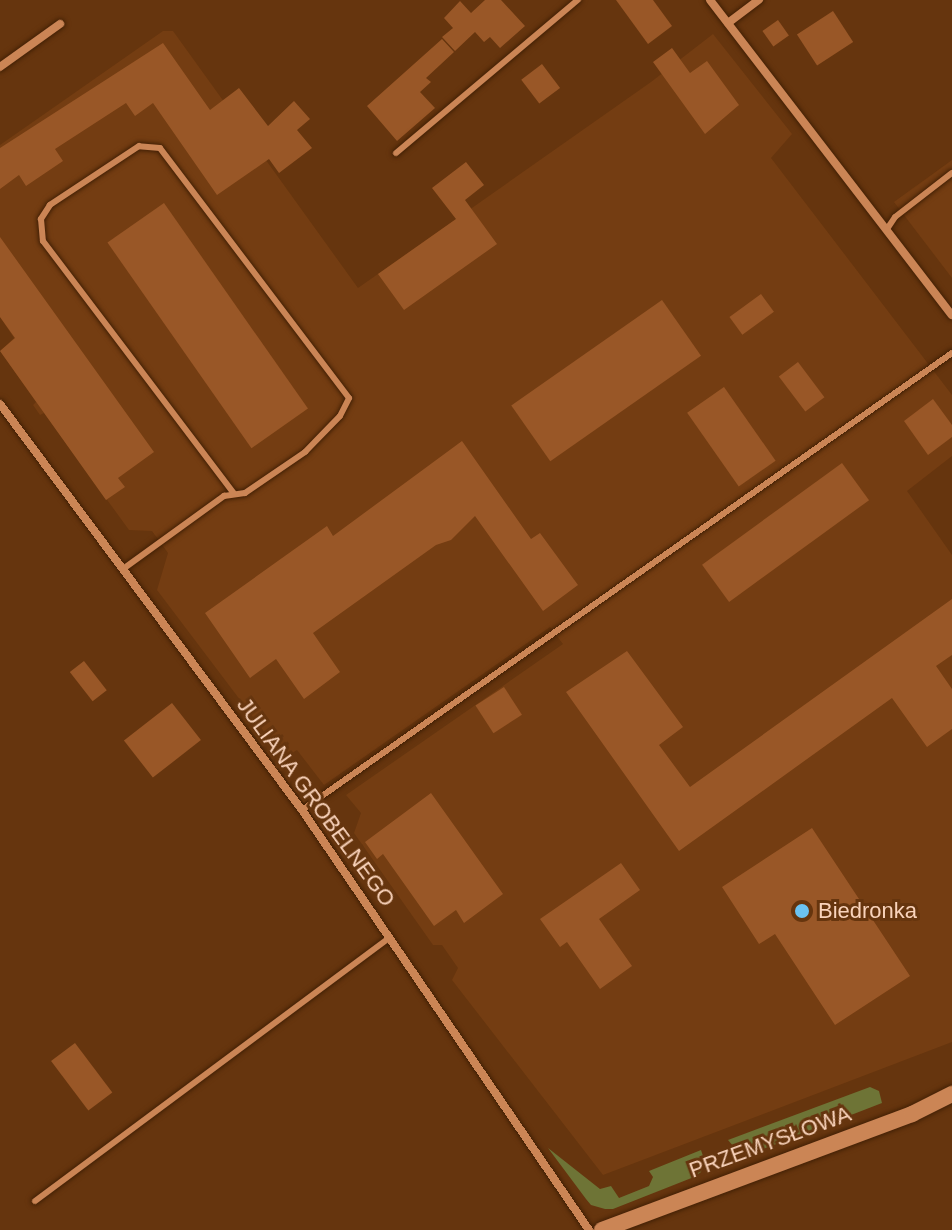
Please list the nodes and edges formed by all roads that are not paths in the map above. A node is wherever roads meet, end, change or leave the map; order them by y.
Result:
1 (578, 0) edge
2 (710, 0) edge
3 (759, 0) edge
4 (728, 23) junction
5 (60, 24) dead end
6 (0, 67) edge
7 (396, 153) dead end
8 (952, 173) edge
9 (887, 229) junction
10 (952, 315) edge
11 (952, 353) edge
12 (0, 404) edge
13 (234, 494) junction
14 (123, 569) junction
15 (302, 810) junction
16 (390, 937) junction
17 (952, 1094) edge
18 (35, 1201) dead end
19 (589, 1230) edge
20 (602, 1230) edge

1 - 7 lane
2 - 4 street
3 - 4 street
4 - 9 street
5 - 6 street
8 - 9 lane
9 - 10 street
11 - 15 lane
12 - 14 street, JULIANA GROBELNEGO
13 - 13 lane
13 - 14 lane
14 - 15 street, JULIANA GROBELNEGO
15 - 16 street, JULIANA GROBELNEGO
16 - 18 lane
16 - 19 street, JULIANA GROBELNEGO
17 - 20 street, PRZEMYSŁOWA

